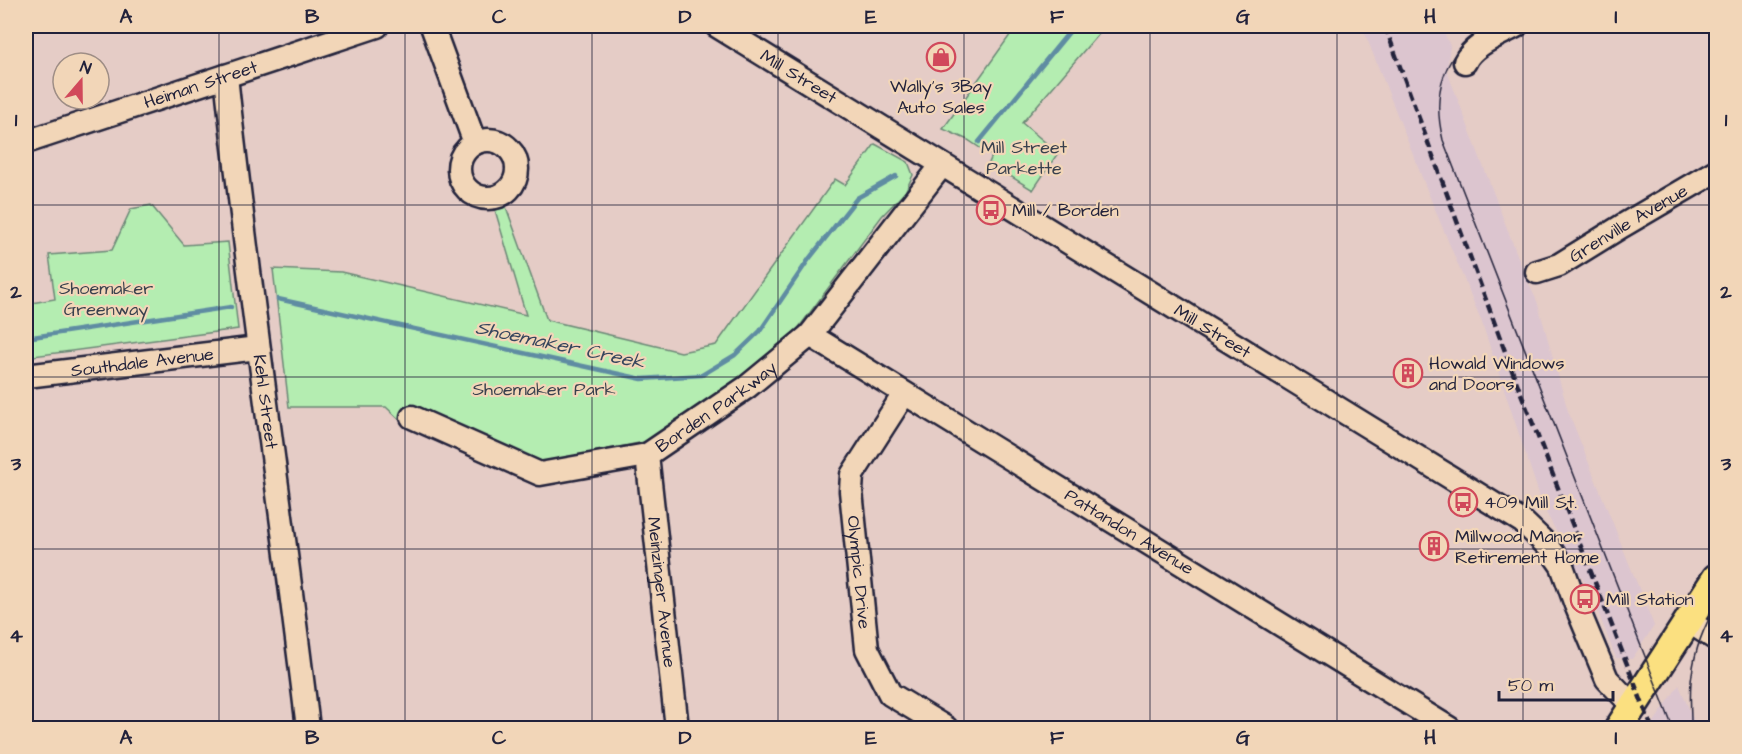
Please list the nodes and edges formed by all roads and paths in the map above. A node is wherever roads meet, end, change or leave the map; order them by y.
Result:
1 (377, 26) edge
2 (432, 26) edge
3 (717, 26) edge
4 (1516, 26) edge
5 (1466, 62) dead end
6 (226, 76) junction
7 (26, 142) edge
8 (475, 143) dead end
9 (942, 165) junction
10 (1716, 171) edge
11 (1537, 272) dead end
12 (810, 335) junction
13 (258, 348) junction
14 (26, 376) edge
15 (904, 394) junction
16 (412, 417) dead end
17 (646, 455) junction
18 (1716, 578) edge
19 (1688, 621) junction
20 (1716, 639) edge
21 (1626, 717) edge
22 (308, 729) edge
23 (677, 729) edge
24 (946, 729) edge
25 (1449, 729) edge

1 - 6 street, Heiman Street
2 - 8 street
3 - 9 street, Mill Street
4 - 5 street
6 - 7 street, Heiman Street
6 - 13 street, Kehl Street
9 - 12 street, Borden Parkway
9 - 21 street, Mill Street
10 - 11 street, Grenville Avenue
12 - 15 street, Pattandon Avenue
12 - 17 street, Borden Parkway
13 - 14 street, Southdale Avenue
13 - 22 street, Kehl Street
15 - 24 street, Olympic Drive
15 - 25 street, Pattandon Avenue
16 - 17 street, Borden Parkway
17 - 23 street, Meinzinger Avenue
18 - 19 main road
19 - 20 street
19 - 21 main road

